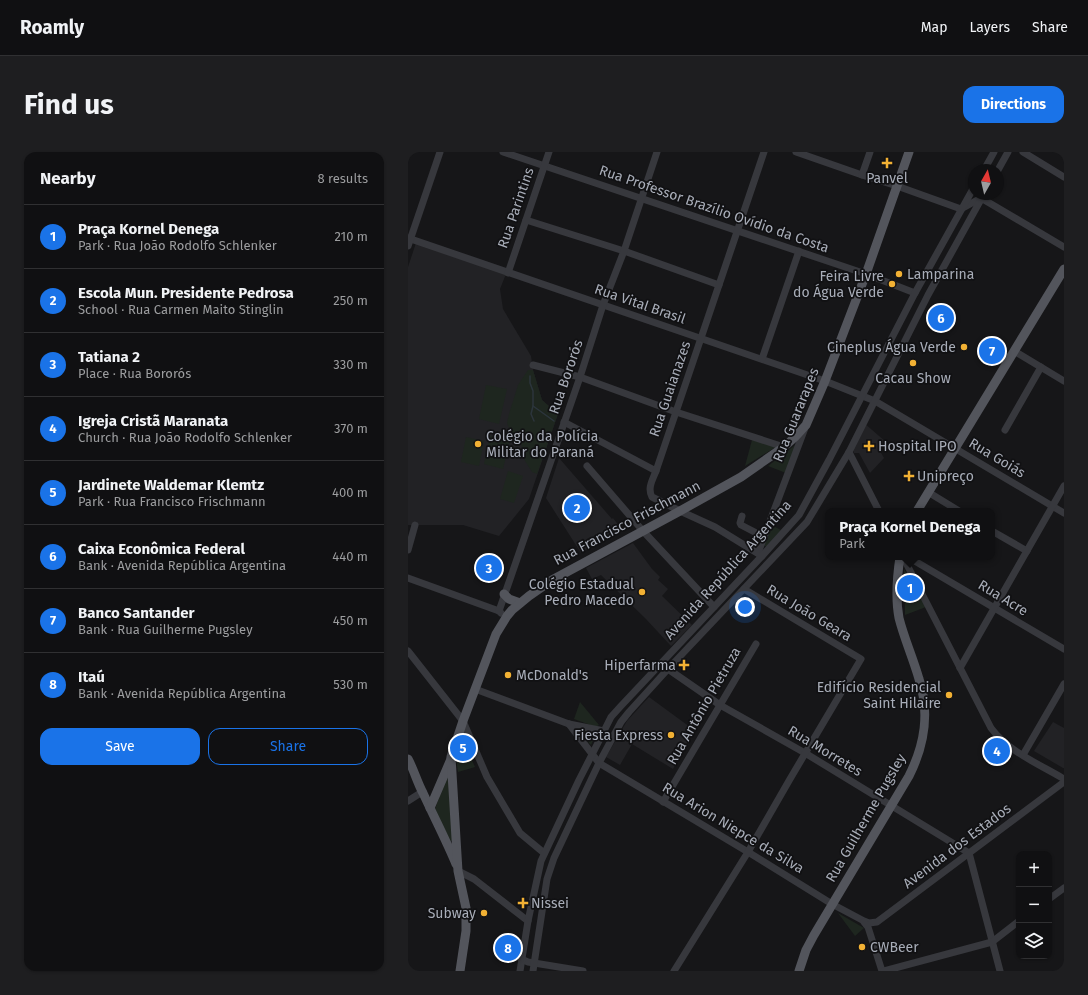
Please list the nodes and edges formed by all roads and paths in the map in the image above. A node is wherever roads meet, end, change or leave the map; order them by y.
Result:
1 (440, 152) edge
2 (503, 152) edge
3 (549, 152) edge
4 (657, 152) edge
5 (764, 152) edge
6 (796, 152) edge
7 (870, 152) edge
8 (908, 152) edge
9 (994, 152) edge
10 (1008, 152) edge
11 (1023, 152) edge
12 (987, 164) edge
13 (1001, 164) edge
14 (545, 166) junction
15 (862, 175) junction
16 (1064, 177) edge
17 (897, 186) junction
18 (968, 197) edge
19 (642, 199) junction
20 (976, 200) edge
21 (980, 200) edge
22 (988, 200) edge
23 (961, 209) junction
24 (526, 220) junction
25 (738, 230) junction
26 (409, 241) edge
27 (1064, 247) edge
28 (624, 251) junction
29 (798, 251) junction
30 (1064, 269) edge
31 (508, 273) junction
32 (866, 274) junction
33 (719, 285) junction
34 (915, 292) junction
35 (603, 305) junction
36 (701, 338) junction
37 (1014, 351) junction
38 (762, 359) junction
39 (532, 365) dead end
40 (1041, 367) junction
41 (580, 378) junction
42 (825, 381) junction
43 (1064, 381) edge
44 (862, 396) junction
45 (875, 401) junction
46 (676, 412) junction
47 (564, 422) junction
48 (806, 426) junction
49 (1005, 430) dead end
50 (784, 446) junction
51 (955, 448) junction
52 (849, 452) junction
53 (588, 466) dead end
54 (656, 471) junction
55 (1064, 486) edge
56 (928, 492) junction
57 (1052, 506) junction
58 (877, 508) edge
59 (919, 508) edge
60 (954, 508) edge
61 (680, 511) junction
62 (1064, 513) edge
63 (742, 516) dead end
64 (415, 525) dead end
65 (642, 531) junction
66 (995, 533) edge
67 (764, 537) junction
68 (408, 550) edge
69 (1026, 551) junction
70 (760, 554) junction
71 (900, 560) edge
72 (905, 560) edge
73 (913, 560) edge
74 (408, 578) edge
75 (744, 589) junction
76 (504, 594) junction
77 (520, 603) junction
78 (714, 607) junction
79 (994, 608) junction
80 (498, 611) junction
81 (507, 616) junction
82 (756, 644) dead end
83 (1064, 649) edge
84 (408, 651) edge
85 (668, 668) junction
86 (960, 668) junction
87 (1064, 684) edge
88 (475, 689) junction
89 (720, 705) junction
90 (462, 721) junction
91 (569, 724) junction
92 (604, 731) junction
93 (805, 753) junction
94 (592, 754) junction
95 (1023, 755) junction
96 (451, 757) junction
97 (408, 759) edge
98 (599, 763) junction
99 (1064, 779) edge
100 (1064, 782) edge
101 (422, 792) junction
102 (408, 800) edge
103 (663, 802) junction
104 (891, 806) junction
105 (430, 808) junction
106 (748, 852) junction
107 (544, 853) junction
108 (969, 853) junction
109 (458, 871) junction
110 (1064, 888) edge
111 (1052, 897) edge
112 (832, 904) junction
113 (528, 921) junction
114 (864, 921) junction
115 (1016, 923) edge
116 (992, 942) junction
117 (521, 959) junction
118 (533, 967) edge
119 (460, 971) edge
120 (520, 971) edge
121 (583, 971) edge
122 (674, 971) edge
123 (799, 971) edge
124 (883, 971) edge
125 (1000, 971) edge

1 - 26 street
2 - 14 street, Rua Professor Brazílio Ovídio da Costa
3 - 14 street, Rua Parintins
4 - 19 street, Rua Bororós
5 - 25 street, Rua Guaianazes
6 - 15 street
7 - 15 street
8 - 17 main road, Rua Guararapes
9 - 12 street
10 - 13 street
11 - 16 street
14 - 19 street, Rua Professor Brazílio Ovídio da Costa
14 - 24 street, Rua Parintins
15 - 17 street
17 - 23 street
17 - 32 main road, Rua Guararapes
18 - 23 street, Avenida República Argentina
19 - 25 street, Rua Professor Brazílio Ovídio da Costa
19 - 28 street, Rua Bororós
20 - 23 street
21 - 45 street, Avenida República Argentina
22 - 27 street
23 - 34 street, Avenida República Argentina
24 - 28 street
24 - 31 street, Rua Parintins
25 - 29 street, Rua Professor Brazílio Ovídio da Costa
25 - 33 street, Rua Guaianazes
26 - 31 street, Rua Vital Brasil
28 - 33 street
28 - 35 street, Rua Bororós
29 - 32 street, Rua Professor Brazílio Ovídio da Costa
29 - 38 street
30 - 37 main road
31 - 35 street, Rua Vital Brasil
32 - 34 street, Rua Professor Brazílio Ovídio da Costa
32 - 42 main road, Rua Guararapes
33 - 36 street, Rua Guaianazes
34 - 44 street, Avenida República Argentina
35 - 36 street, Rua Vital Brasil
35 - 41 street, Rua Bororós
36 - 38 street, Rua Vital Brasil
36 - 46 street, Rua Guaianazes
37 - 40 street
37 - 51 main road
38 - 42 street, Rua Vital Brasil
39 - 41 street
40 - 43 street
40 - 49 street
41 - 46 street
41 - 47 street, Rua Bororós
42 - 44 street, Rua Vital Brasil
42 - 48 main road, Rua Guararapes
44 - 45 street, Rua Goiás
44 - 70 street, Avenida República Argentina
45 - 51 street, Rua Goiás
45 - 52 street, Avenida República Argentina
46 - 50 street
46 - 54 street, Rua Guaianazes
47 - 54 street
47 - 76 street, Rua Bororós
48 - 50 main road, Rua Francisco Frischmann
48 - 67 street, Rua Guararapes
50 - 61 main road, Rua Francisco Frischmann
51 - 56 main road
51 - 57 street, Rua Goiás
52 - 58 street
52 - 75 street, Avenida República Argentina
53 - 65 street
54 - 61 street, Rua Guaianazes
55 - 57 street
56 - 59 main road
56 - 60 street
57 - 62 street, Rua Goiás
57 - 69 street
61 - 65 main road, Rua Francisco Frischmann
61 - 70 street
63 - 67 street
64 - 68 street
65 - 77 main road, Rua Francisco Frischmann
65 - 78 street
66 - 69 street
67 - 70 street, Rua Guararapes
69 - 79 street
70 - 78 street, Avenida República Argentina
71 - 104 main road, Rua Guilherme Pugsley
72 - 86 street
73 - 79 street, Rua Acre
74 - 80 street
75 - 85 street, Avenida República Argentina
75 - 93 street, Rua João Geara
76 - 77 main road
76 - 80 street, Rua Bororós
77 - 81 main road, Rua Francisco Frischmann
78 - 92 street, Avenida República Argentina
79 - 83 street, Rua Acre
79 - 86 street
80 - 81 street
81 - 88 main road, Rua Francisco Frischmann
82 - 89 street, Rua Antônio Pietruza
84 - 90 street
85 - 89 street, Rua Morretes
85 - 98 street, Avenida República Argentina
86 - 95 street
87 - 95 street
88 - 90 main road, Rua Francisco Frischmann
88 - 91 street
89 - 93 street, Rua Morretes
89 - 103 street, Rua Antônio Pietruza
90 - 96 main road, Rua Francisco Frischmann
90 - 107 street
91 - 92 street
91 - 94 street, Rua Arion Niepce da Silva
92 - 94 street, Avenida República Argentina
93 - 104 street, Rua Morretes
93 - 106 street
94 - 98 street, Rua Arion Niepce da Silva
94 - 107 street, Avenida República Argentina
95 - 99 street
96 - 105 main road
96 - 109 main road, Rua Francisco Frischmann
97 - 101 main road
98 - 103 street, Rua Arion Niepce da Silva
98 - 118 street, Avenida República Argentina
100 - 108 street, Avenida dos Estados
101 - 102 street
101 - 105 main road
103 - 106 street, Rua Arion Niepce da Silva
104 - 108 street, Rua Morretes
104 - 112 main road, Rua Guilherme Pugsley
105 - 109 main road
106 - 112 street, Rua Arion Niepce da Silva
106 - 122 street
107 - 113 street, Avenida República Argentina
108 - 114 street, Avenida dos Estados
108 - 116 street
109 - 113 street
109 - 119 main road, Rua Francisco Frischmann
110 - 111 street
112 - 114 street, Rua Arion Niepce da Silva
112 - 123 main road, Rua Guilherme Pugsley
113 - 117 street, Avenida República Argentina
114 - 124 street
115 - 116 street
116 - 124 street
116 - 125 street
117 - 118 street
117 - 120 street, Avenida República Argentina
118 - 121 street

